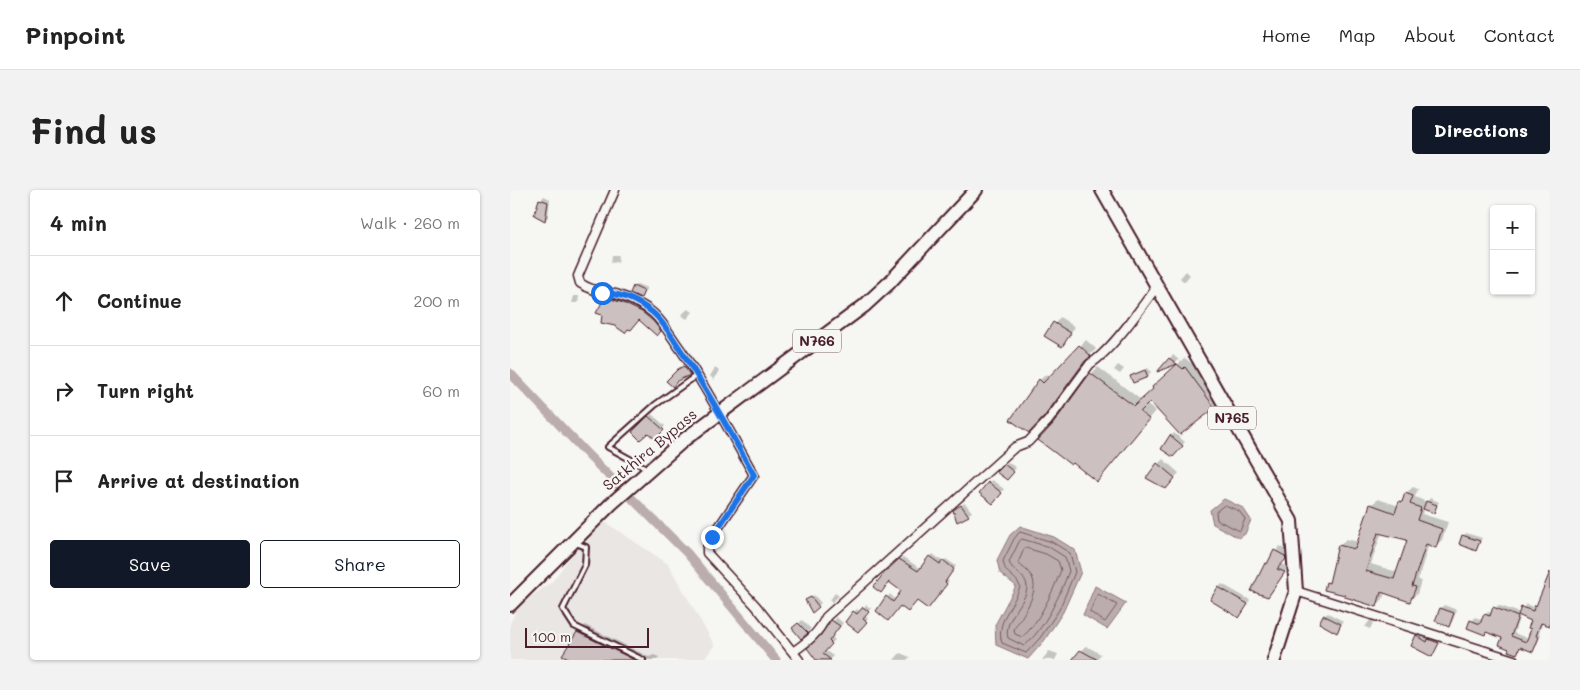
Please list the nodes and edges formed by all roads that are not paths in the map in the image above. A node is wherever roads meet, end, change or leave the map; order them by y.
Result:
1 (615, 190) edge
2 (976, 190) edge
3 (1102, 190) edge
4 (1157, 286) junction
5 (698, 374) junction
6 (720, 412) junction
7 (647, 472) junction
8 (573, 542) junction
9 (1296, 591) junction
10 (510, 604) edge
11 (793, 652) junction
12 (643, 660) edge
13 (799, 660) edge
14 (1274, 660) edge
15 (1514, 660) edge

1 - 5 street
2 - 6 highway, Satkhira Bypass / N766
3 - 4 highway, N765
4 - 9 highway, N765
4 - 11 street
5 - 6 street
5 - 7 lane
6 - 7 highway, Satkhira Bypass / N766
6 - 11 street
7 - 8 highway, Satkhira Bypass / N766
8 - 10 highway, Satkhira Bypass / N766
8 - 12 lane
9 - 14 highway, N765
9 - 15 street
11 - 13 street

